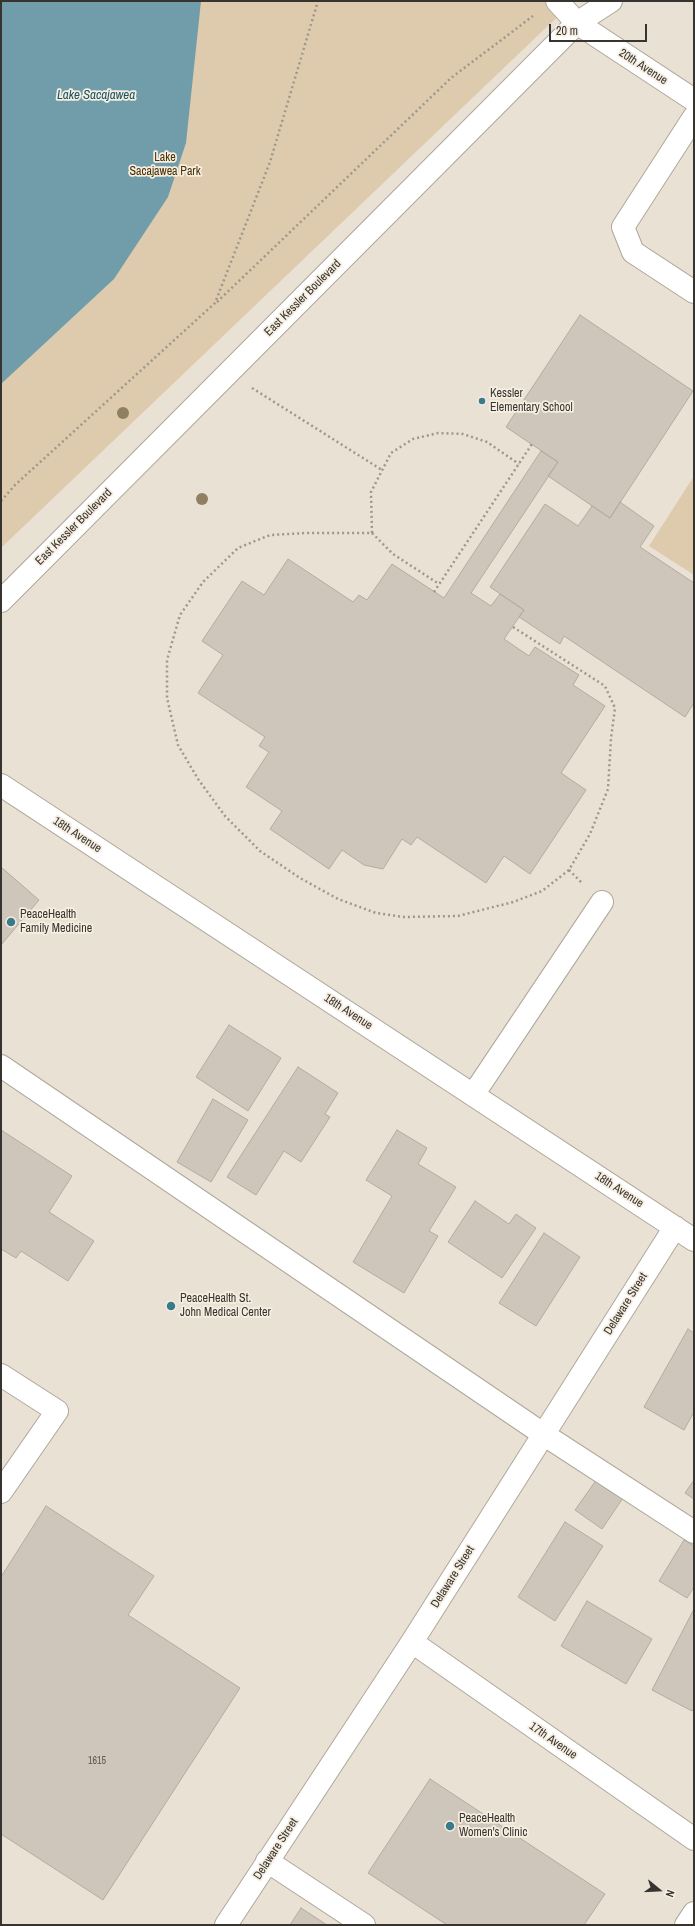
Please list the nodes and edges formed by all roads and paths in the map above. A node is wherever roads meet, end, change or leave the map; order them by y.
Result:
1 (318, 1) edge
2 (557, 1) edge
3 (611, 1) edge
4 (538, 11) dead end
5 (577, 23) junction
6 (694, 100) edge
7 (694, 117) edge
8 (694, 292) edge
9 (215, 303) junction
10 (228, 373) junction
11 (532, 444) dead end
12 (519, 464) junction
13 (382, 470) junction
14 (1, 501) edge
15 (372, 533) junction
16 (439, 584) junction
17 (434, 592) dead end
18 (1, 601) edge
19 (513, 626) dead end
20 (1, 785) edge
21 (602, 902) dead end
22 (1, 1066) edge
23 (473, 1094) junction
24 (675, 1227) junction
25 (694, 1240) edge
26 (1, 1375) edge
27 (543, 1434) junction
28 (1, 1492) edge
29 (694, 1532) edge
30 (412, 1642) junction
31 (694, 1839) edge
32 (267, 1861) junction
33 (694, 1913) edge
34 (226, 1925) edge
35 (364, 1925) edge
36 (686, 1925) edge

1 - 9 path
2 - 5 street, 20th Avenue
3 - 5 street, East Kessler Boulevard
4 - 9 path
5 - 6 street, 20th Avenue
5 - 10 street, East Kessler Boulevard
7 - 8 street
9 - 14 path
10 - 13 path
10 - 18 street, East Kessler Boulevard
11 - 12 path
12 - 13 path
12 - 16 path
13 - 15 path
15 - 16 path
15 - 19 path
16 - 17 path
20 - 23 street, 18th Avenue
21 - 23 street
22 - 27 street
23 - 24 street, 18th Avenue
24 - 25 street, 18th Avenue
24 - 27 street, Delaware Street
26 - 28 street
27 - 29 street
27 - 30 street, Delaware Street
30 - 31 street, 17th Avenue
30 - 32 street, Delaware Street
32 - 34 street, Delaware Street
32 - 35 street
33 - 36 street

